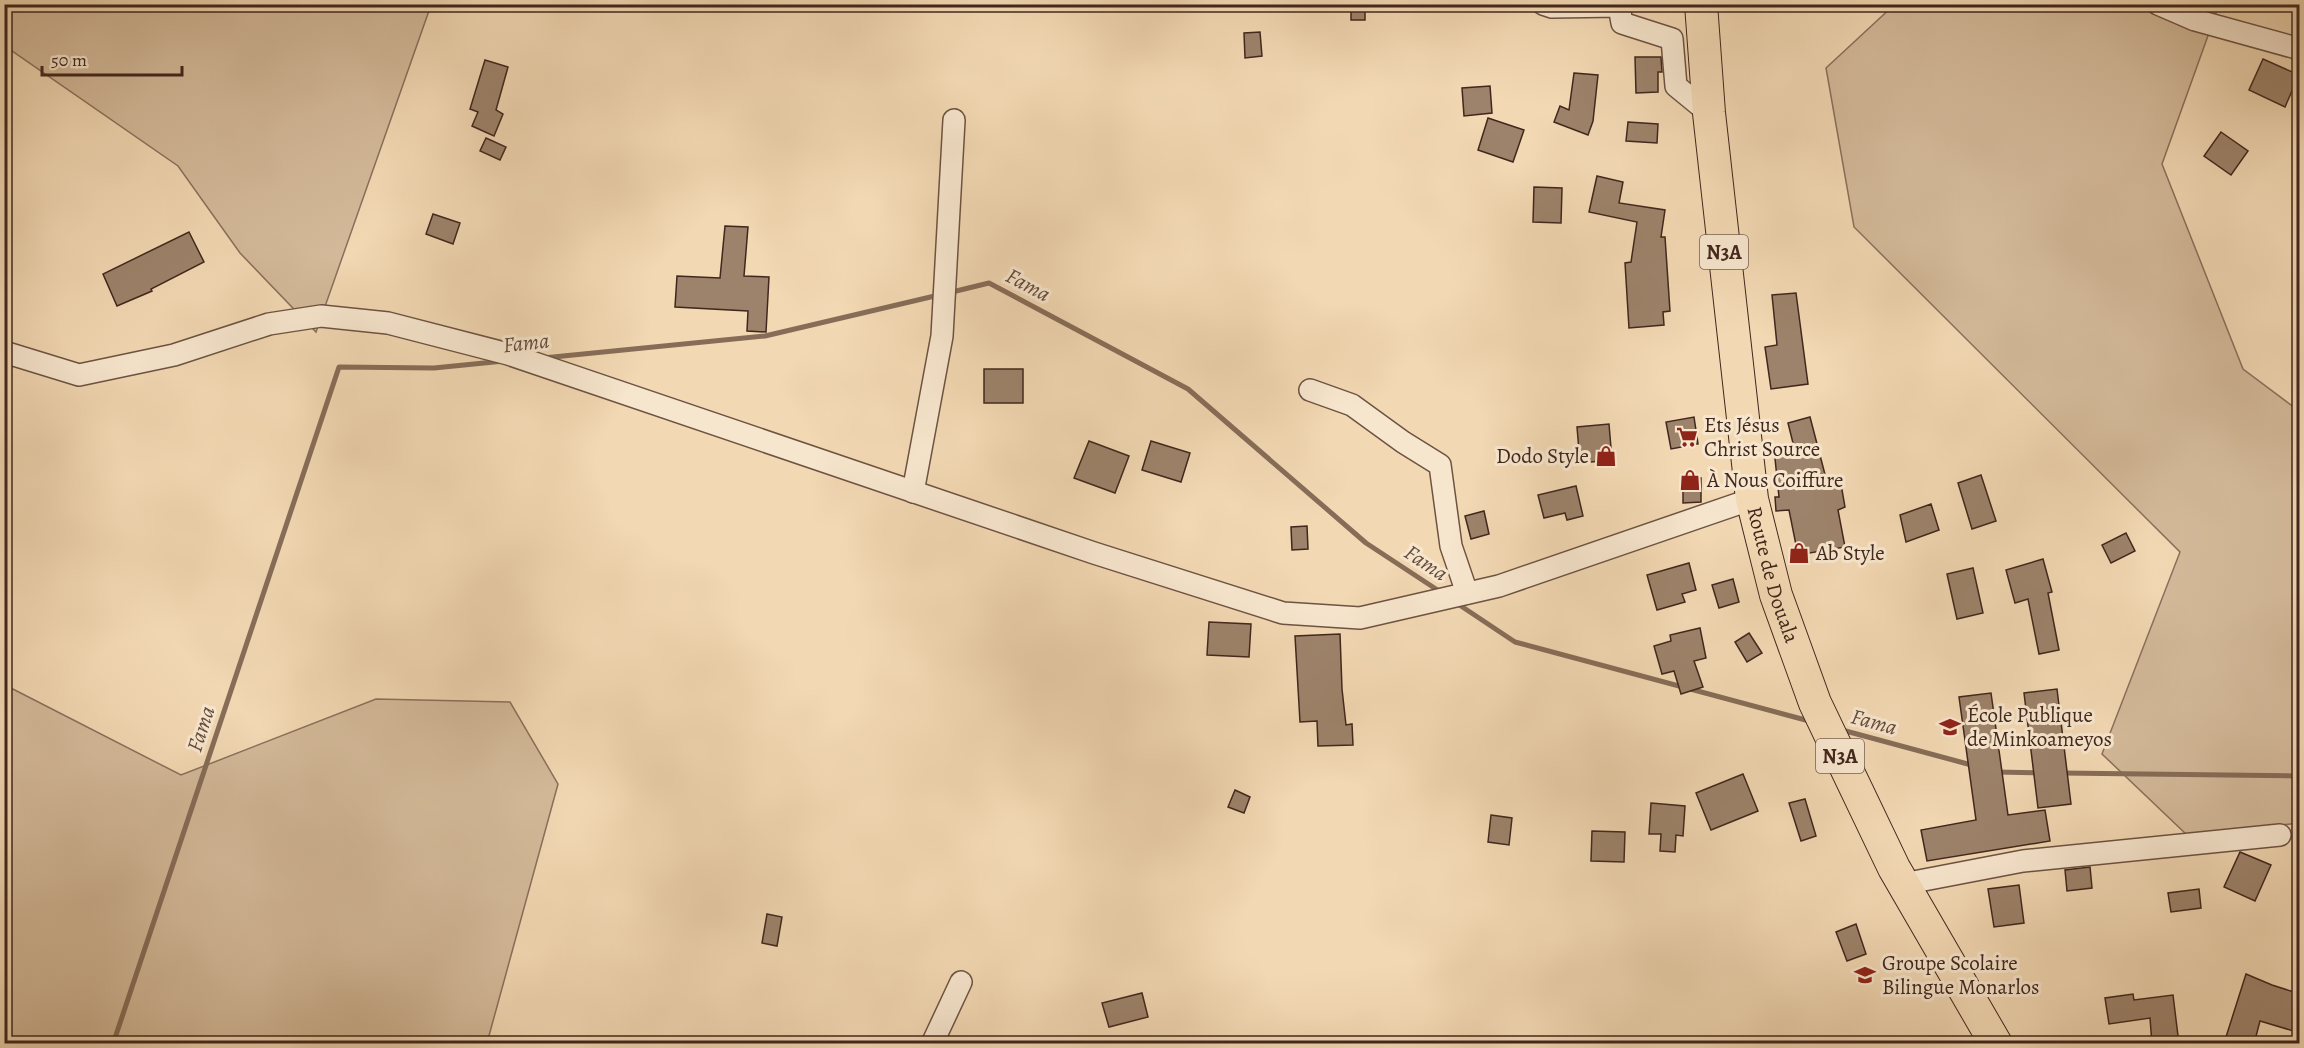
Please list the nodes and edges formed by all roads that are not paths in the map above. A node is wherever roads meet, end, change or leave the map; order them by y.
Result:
1 (1543, 4) edge
2 (1701, 4) edge
3 (2158, 4) edge
4 (2300, 49) edge
5 (1709, 113) junction
6 (954, 120) dead end
7 (4, 352) edge
8 (1310, 390) dead end
9 (912, 492) junction
10 (1752, 499) junction
11 (1467, 593) junction
12 (2280, 835) dead end
13 (1903, 884) junction
14 (961, 982) dead end
15 (932, 1044) edge
16 (1996, 1044) edge

1 - 5 street
2 - 5 highway, Route de Douala / N3A
3 - 4 street
5 - 10 highway, Route de Douala / N3A
6 - 9 street
7 - 9 street
8 - 11 street
9 - 11 street
10 - 11 street
10 - 13 highway, Route de Douala / N3A
12 - 13 street
13 - 16 highway, Route de Douala / N3A
14 - 15 street

